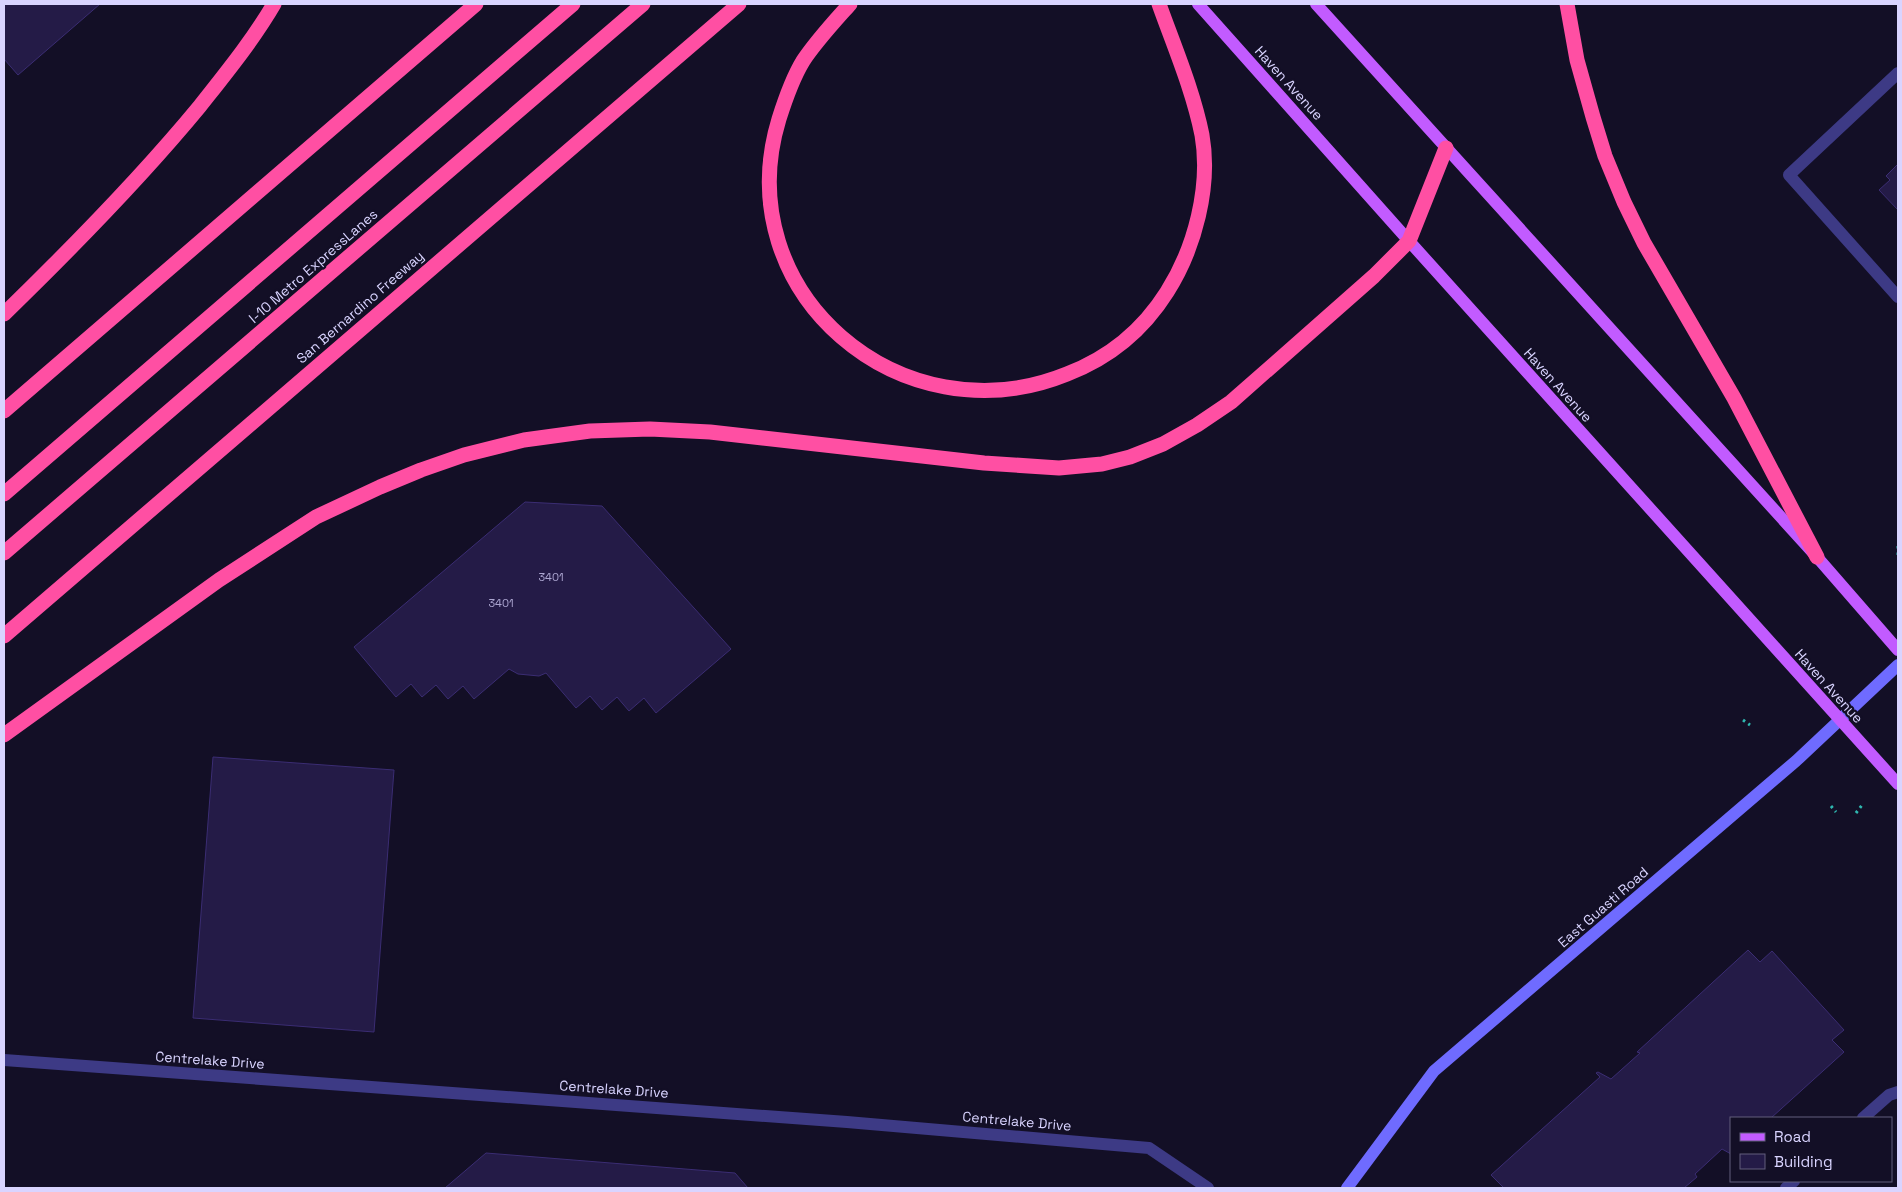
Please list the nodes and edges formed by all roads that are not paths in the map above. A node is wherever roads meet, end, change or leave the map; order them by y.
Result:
1 (274, 4) edge
2 (476, 4) edge
3 (568, 4) edge
4 (573, 4) edge
5 (643, 4) edge
6 (739, 4) edge
7 (850, 4) edge
8 (1159, 4) edge
9 (1198, 4) edge
10 (1316, 4) edge
11 (1567, 4) edge
12 (558, 17) junction
13 (1898, 74) edge
14 (1446, 148) junction
15 (1408, 241) junction
16 (1898, 297) edge
17 (4, 314) edge
18 (4, 411) edge
19 (4, 494) edge
20 (4, 553) edge
21 (1817, 557) junction
22 (4, 636) edge
23 (1898, 650) edge
24 (1898, 666) edge
25 (1840, 720) junction
26 (4, 735) edge
27 (1898, 784) edge
28 (4, 1060) edge
29 (1898, 1092) edge
30 (1864, 1117) edge
31 (1208, 1188) edge
32 (1347, 1188) edge

1 - 17 highway
2 - 18 highway
3 - 12 highway
4 - 12 highway, I-10 Metro ExpressLanes
5 - 20 highway, I-10 Metro ExpressLanes
6 - 22 highway, San Bernardino Freeway
7 - 8 highway
9 - 15 main road, Haven Avenue
10 - 14 main road
11 - 21 highway
12 - 19 highway, I-10 Metro ExpressLanes
13 - 16 street
14 - 15 highway
14 - 21 main road
15 - 25 main road, Haven Avenue
15 - 26 highway
21 - 23 main road
24 - 25 main road, East Guasti Road
25 - 27 main road, Haven Avenue
25 - 32 main road, East Guasti Road
28 - 31 street, Centrelake Drive
29 - 30 street

